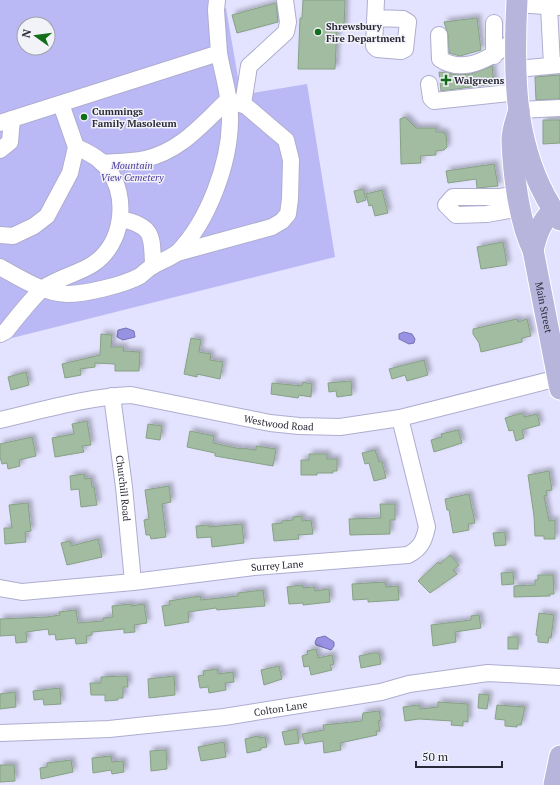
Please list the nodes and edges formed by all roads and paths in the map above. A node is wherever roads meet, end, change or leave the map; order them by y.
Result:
1 (217, 0) edge
2 (285, 0) edge
3 (376, 0) edge
4 (517, 2) edge
5 (554, 7) edge
6 (375, 18) dead end
7 (494, 23) dead end
8 (439, 35) dead end
9 (516, 39) junction
10 (219, 53) junction
11 (494, 56) junction
12 (556, 65) edge
13 (517, 69) junction
14 (429, 84) dead end
15 (518, 101) junction
16 (235, 102) junction
17 (61, 104) junction
18 (560, 108) edge
19 (6, 121) edge
20 (76, 147) junction
21 (0, 150) edge
22 (102, 163) junction
23 (520, 206) junction
24 (553, 210) edge
25 (121, 220) junction
26 (0, 236) edge
27 (533, 250) junction
28 (177, 252) junction
29 (153, 266) junction
30 (0, 267) edge
31 (43, 288) junction
32 (0, 334) edge
33 (559, 384) edge
34 (112, 396) junction
35 (400, 418) junction
36 (0, 420) edge
37 (133, 582) junction
38 (0, 588) edge
39 (560, 678) edge
40 (0, 733) edge
41 (560, 756) edge
42 (554, 785) edge

1 - 10 street
2 - 16 street
3 - 6 street
4 - 5 street
4 - 9 main road, Main Street
5 - 12 street
7 - 11 street
8 - 11 street
9 - 11 street
9 - 13 main road, Main Street
10 - 16 street
10 - 17 street
12 - 13 street
13 - 15 main road, Main Street
14 - 15 street
15 - 18 street
15 - 23 main road, Main Street
15 - 24 main road, Main Street
16 - 22 street
16 - 28 street
16 - 28 street
17 - 19 street
17 - 20 street
19 - 21 street
20 - 22 street
20 - 26 street
22 - 25 street
23 - 24 main road
23 - 27 main road, Main Street
24 - 27 main road, Main Street
25 - 29 street
25 - 31 street
27 - 33 main road, Main Street
28 - 29 street
29 - 31 street
30 - 31 street
31 - 32 street
33 - 35 street, Westwood Road
34 - 35 street, Westwood Road
34 - 36 street, Westwood Road
34 - 37 street, Churchill Road
35 - 37 street, Surrey Lane
37 - 38 street, Surrey Lane
39 - 40 street, Colton Lane
41 - 42 main road

